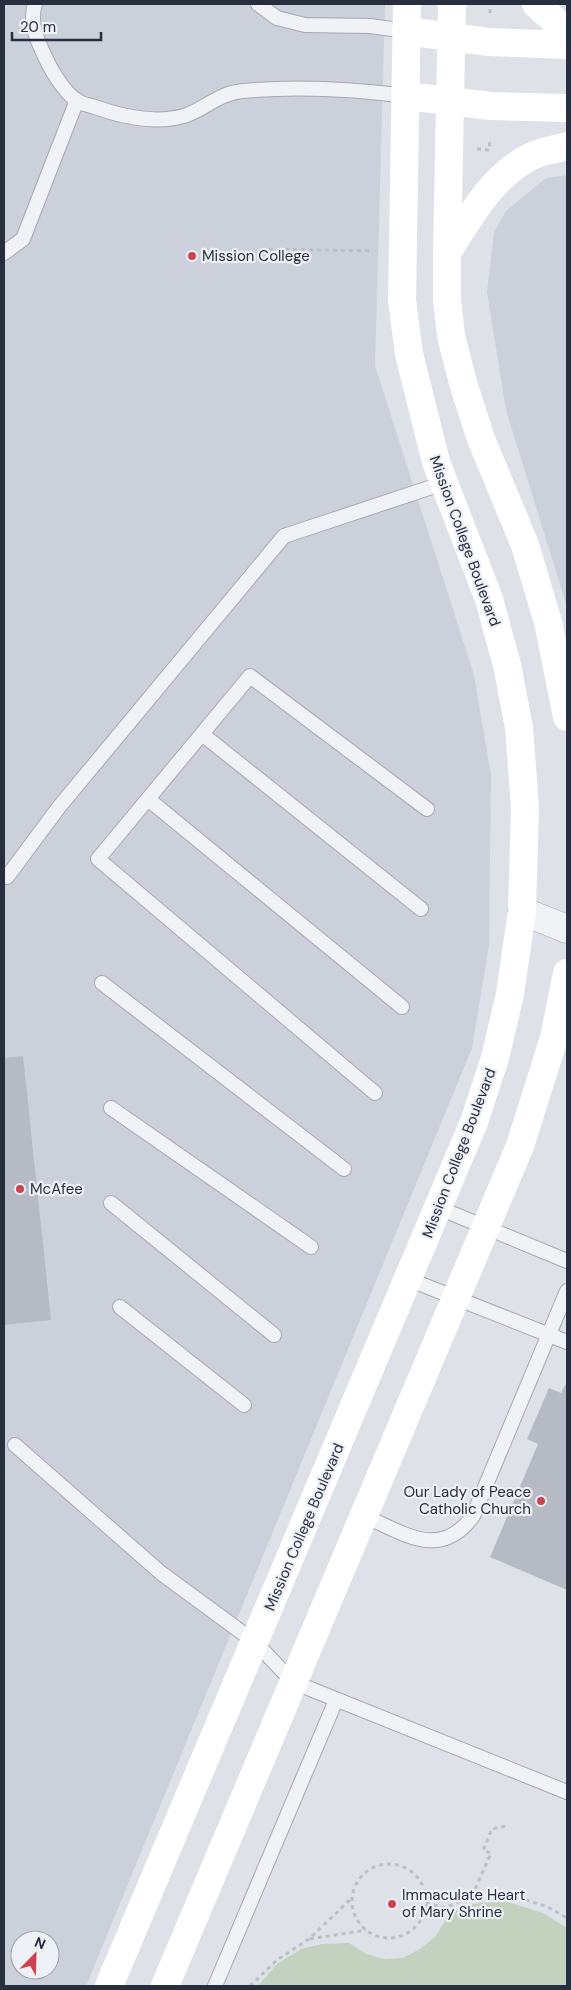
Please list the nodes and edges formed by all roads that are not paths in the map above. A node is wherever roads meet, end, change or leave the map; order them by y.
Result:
1 (35, 4) edge
2 (258, 4) edge
3 (406, 4) edge
4 (452, 4) edge
5 (536, 4) edge
6 (406, 31) junction
7 (567, 32) edge
8 (452, 37) junction
9 (567, 45) edge
10 (406, 96) junction
11 (77, 100) junction
12 (450, 101) junction
13 (567, 108) edge
14 (567, 146) edge
15 (4, 253) edge
16 (447, 253) junction
17 (444, 483) junction
18 (567, 717) edge
19 (202, 734) junction
20 (148, 799) junction
21 (426, 809) dead end
22 (8, 877) dead end
23 (421, 908) dead end
24 (522, 911) junction
25 (567, 929) edge
26 (567, 973) edge
27 (102, 984) dead end
28 (402, 1007) dead end
29 (375, 1093) dead end
30 (111, 1108) dead end
31 (344, 1169) dead end
32 (111, 1203) dead end
33 (439, 1208) junction
34 (486, 1228) junction
35 (311, 1247) dead end
36 (567, 1261) edge
37 (408, 1279) junction
38 (567, 1291) edge
39 (456, 1299) junction
40 (120, 1307) dead end
41 (549, 1334) junction
42 (274, 1335) dead end
43 (567, 1342) edge
44 (244, 1405) dead end
45 (15, 1446) dead end
46 (364, 1516) junction
47 (255, 1642) junction
48 (293, 1682) junction
49 (336, 1700) junction
50 (567, 1792) edge
51 (110, 1986) edge
52 (165, 1986) edge
53 (215, 1986) edge

1 - 11 lane
2 - 6 lane
3 - 6 street, Mission College Boulevard
4 - 8 street
5 - 7 street
6 - 8 street
6 - 10 street, Mission College Boulevard
8 - 9 street
8 - 12 street
10 - 11 lane
10 - 12 street
10 - 17 street, Mission College Boulevard
11 - 15 lane
12 - 13 street
12 - 16 street
14 - 16 street
16 - 18 street
17 - 22 lane
17 - 24 street, Mission College Boulevard
19 - 20 lane
19 - 21 lane
19 - 23 lane
20 - 28 lane
20 - 29 lane
24 - 25 street
24 - 33 street, Mission College Boulevard
26 - 34 street
27 - 31 lane
30 - 35 lane
32 - 42 lane
33 - 34 lane
33 - 37 street, Mission College Boulevard
34 - 36 lane
34 - 39 street
37 - 39 lane
37 - 47 street, Mission College Boulevard
38 - 41 lane
39 - 41 lane
39 - 46 street
40 - 44 lane
41 - 43 lane
41 - 46 lane
45 - 47 lane
46 - 48 street
47 - 48 lane
47 - 51 street, Mission College Boulevard
48 - 49 lane
48 - 52 street
49 - 50 lane
49 - 53 lane

